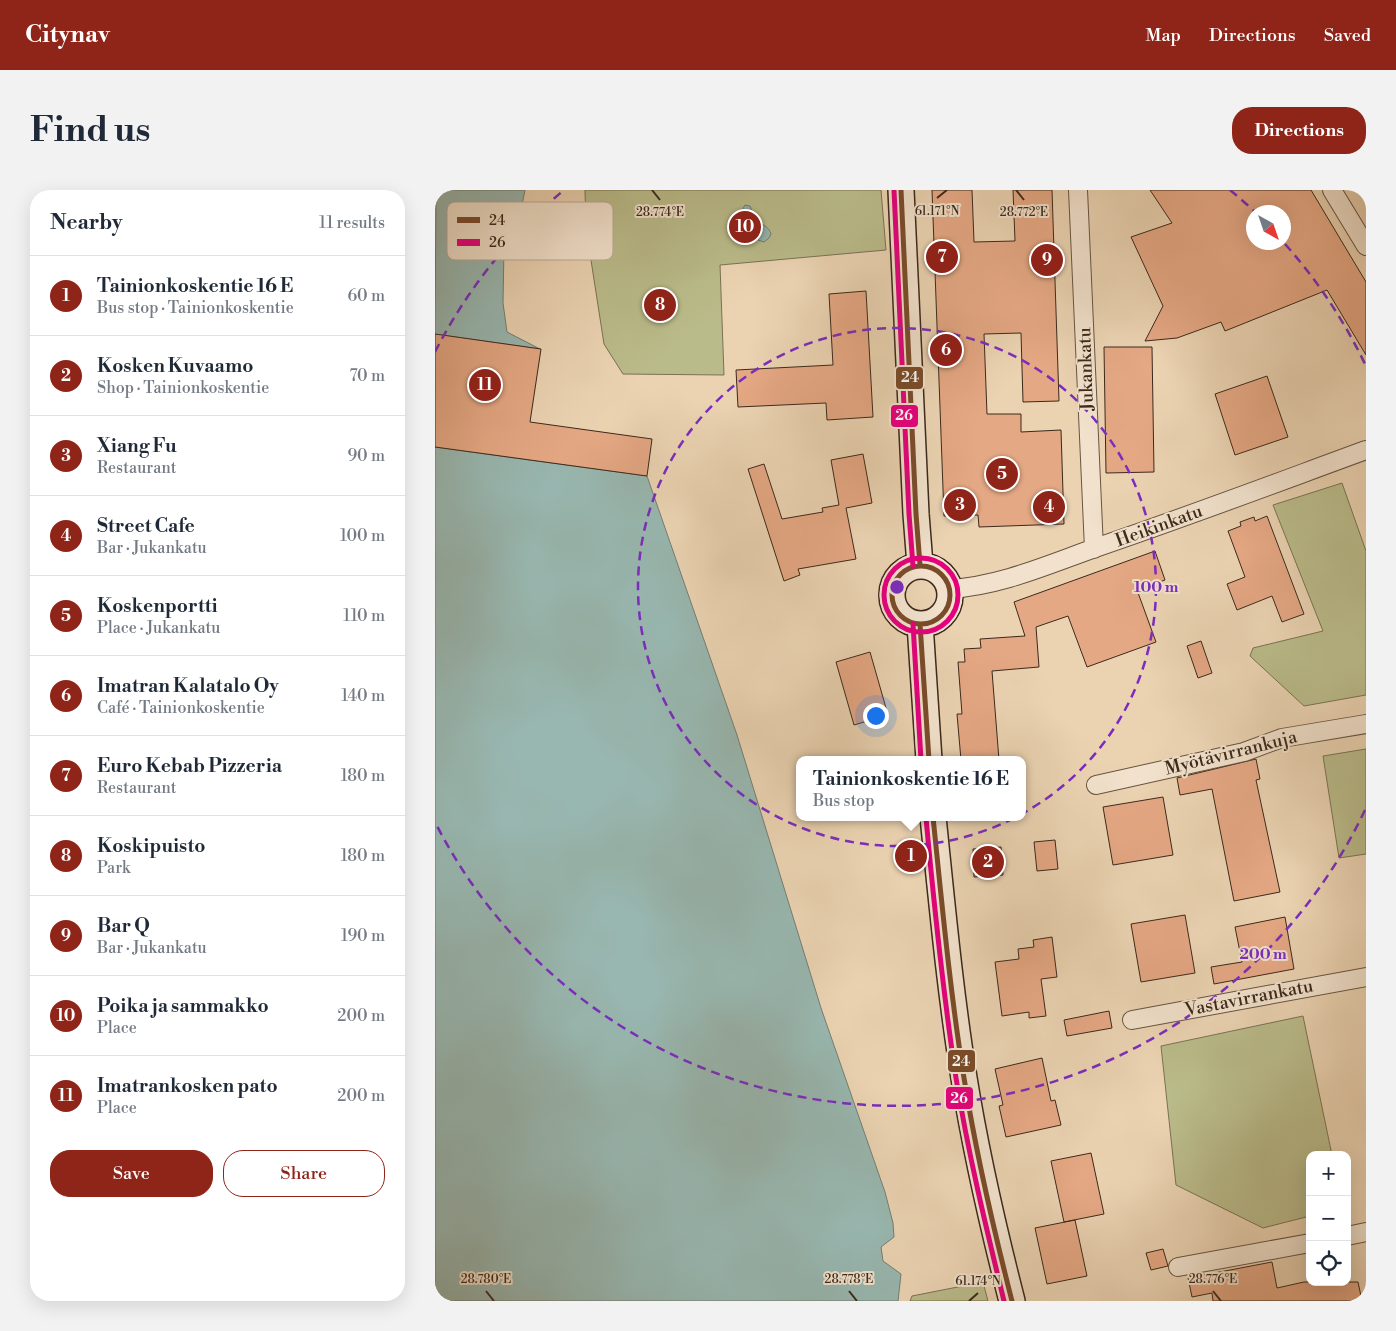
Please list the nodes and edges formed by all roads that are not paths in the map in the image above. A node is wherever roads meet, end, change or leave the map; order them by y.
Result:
1 (901, 190) edge
2 (1078, 190) edge
3 (1332, 190) edge
4 (1366, 246) edge
5 (1366, 450) edge
6 (1094, 549) junction
7 (920, 565) junction
8 (949, 589) junction
9 (920, 624) junction
10 (1366, 724) edge
11 (929, 756) edge
12 (1096, 785) dead end
13 (933, 821) edge
14 (1366, 977) edge
15 (1132, 1020) dead end
16 (1366, 1232) edge
17 (1351, 1235) edge
18 (1306, 1244) edge
19 (1178, 1267) dead end
20 (1012, 1301) edge

1 - 7 main road
2 - 6 street, Jukankatu
3 - 4 street
5 - 6 street, Heikinkatu
6 - 8 street, Heikinkatu
7 - 8 main road
7 - 9 main road
8 - 9 main road
9 - 11 main road
10 - 12 street, Myötävirrankuja
13 - 20 main road
14 - 15 street, Vastavirrankatu
16 - 17 street
18 - 19 street

